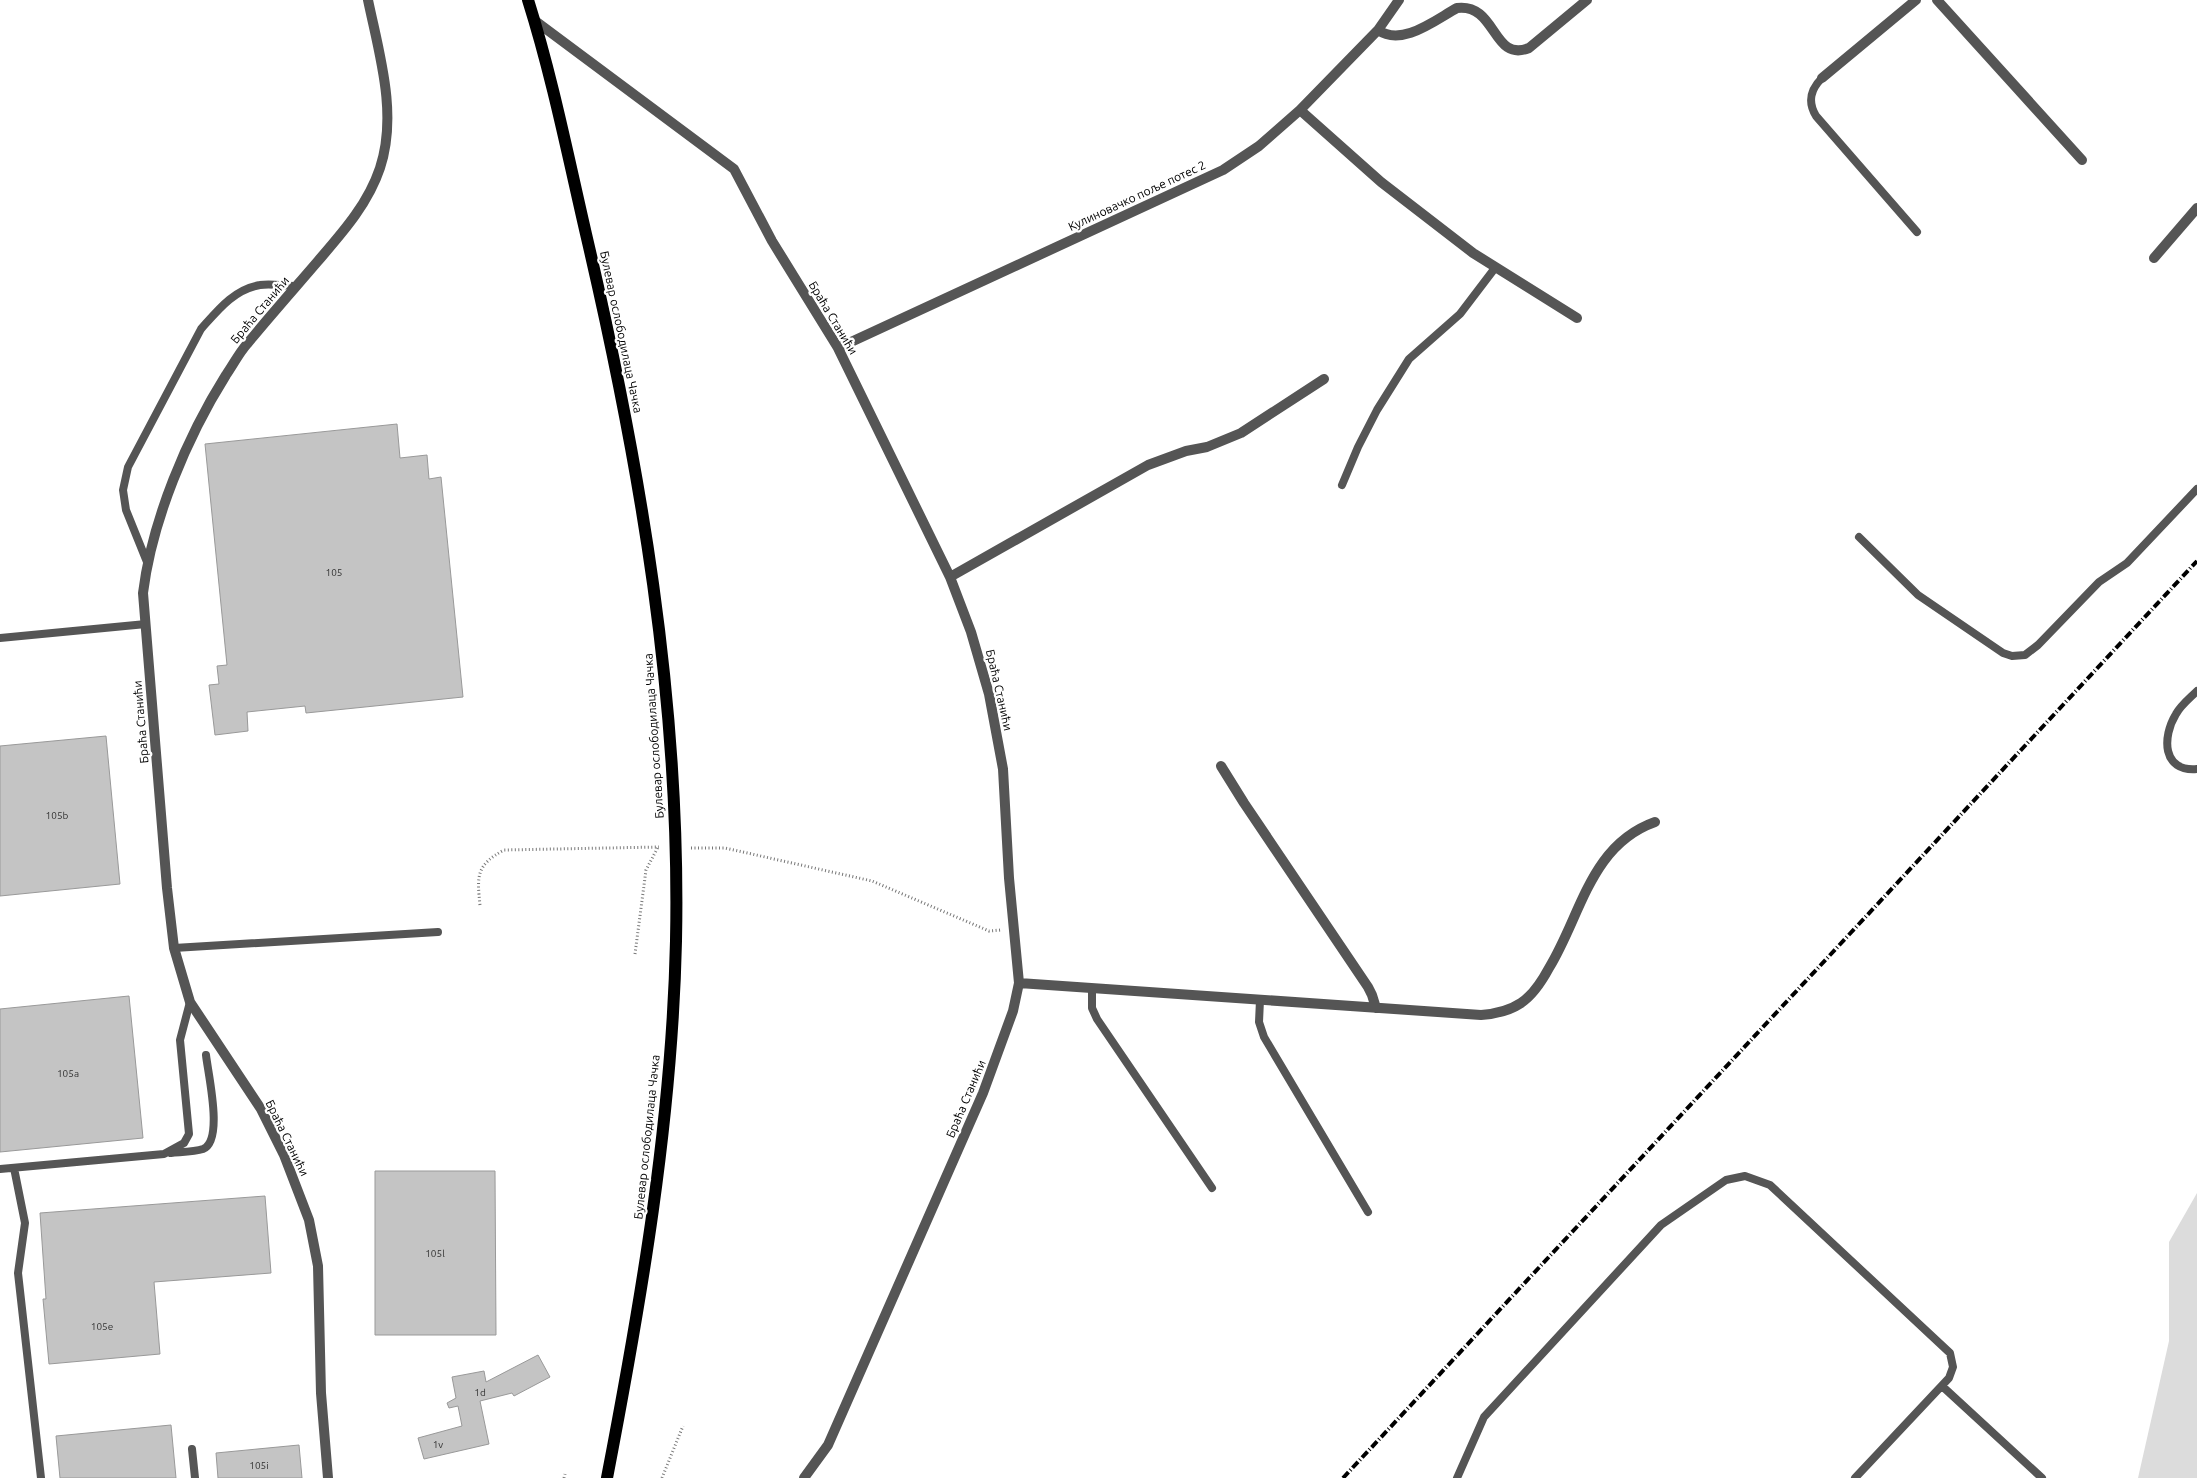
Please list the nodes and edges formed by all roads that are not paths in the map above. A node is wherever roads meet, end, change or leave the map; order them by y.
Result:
1 (368, 0) edge
2 (528, 0) edge
3 (1399, 0) edge
4 (1587, 0) edge
5 (1916, 0) edge
6 (1937, 0) edge
7 (534, 20) junction
8 (1378, 30) junction
9 (1822, 78) joint
10 (1300, 110) junction
11 (2082, 160) dead end
12 (2197, 208) edge
13 (1917, 232) dead end
14 (2154, 258) dead end
15 (1495, 268) junction
16 (296, 286) junction
17 (1577, 318) dead end
18 (838, 348) junction
19 (1324, 379) dead end
20 (1342, 485) dead end
21 (2197, 489) edge
22 (1859, 537) dead end
23 (147, 562) junction
24 (950, 577) junction
25 (146, 624) junction
26 (0, 638) edge
27 (2197, 691) edge
28 (1221, 766) dead end
29 (2197, 769) edge
30 (1655, 822) dead end
31 (438, 932) dead end
32 (174, 948) junction
33 (1019, 984) junction
34 (1092, 989) junction
35 (1260, 1000) junction
36 (190, 1002) junction
37 (1376, 1008) junction
38 (206, 1055) dead end
39 (164, 1154) junction
40 (14, 1168) junction
41 (0, 1169) edge
42 (1212, 1188) dead end
43 (1368, 1212) dead end
44 (1942, 1386) junction
45 (192, 1450) dead end
46 (41, 1478) edge
47 (195, 1478) edge
48 (328, 1478) edge
49 (607, 1478) edge
50 (804, 1478) edge
51 (1458, 1478) edge
52 (1856, 1478) edge
53 (2042, 1478) edge

1 - 16 street, Браћа Станићи
2 - 7 main road, Булевар ослободилаца Чачка
3 - 8 street, Кулиновачко поље потес 2
4 - 8 street
5 - 9 street
6 - 11 street
7 - 18 street, Браћа Станићи
7 - 49 main road, Булевар ослободилаца Чачка
8 - 10 street, Кулиновачко поље потес 2
9 - 13 lane
10 - 15 street
10 - 18 street, Кулиновачко поље потес 2
12 - 14 street
15 - 17 street
15 - 20 lane
16 - 23 street, Браћа Станићи
16 - 23 lane
18 - 24 street, Браћа Станићи
19 - 24 street
21 - 22 lane
23 - 25 street, Браћа Станићи
24 - 33 street, Браћа Станићи
25 - 26 lane
25 - 32 street, Браћа Станићи
27 - 29 lane
28 - 37 street
30 - 37 street
31 - 32 lane
32 - 36 street, Браћа Станићи
33 - 34 street
33 - 50 street, Браћа Станићи
34 - 35 street
34 - 42 lane
35 - 37 street
35 - 43 lane
36 - 39 lane
36 - 48 street, Браћа Станићи
38 - 39 lane
39 - 40 lane
40 - 41 lane
40 - 46 lane
44 - 51 lane
44 - 52 lane
44 - 53 lane
45 - 47 lane

